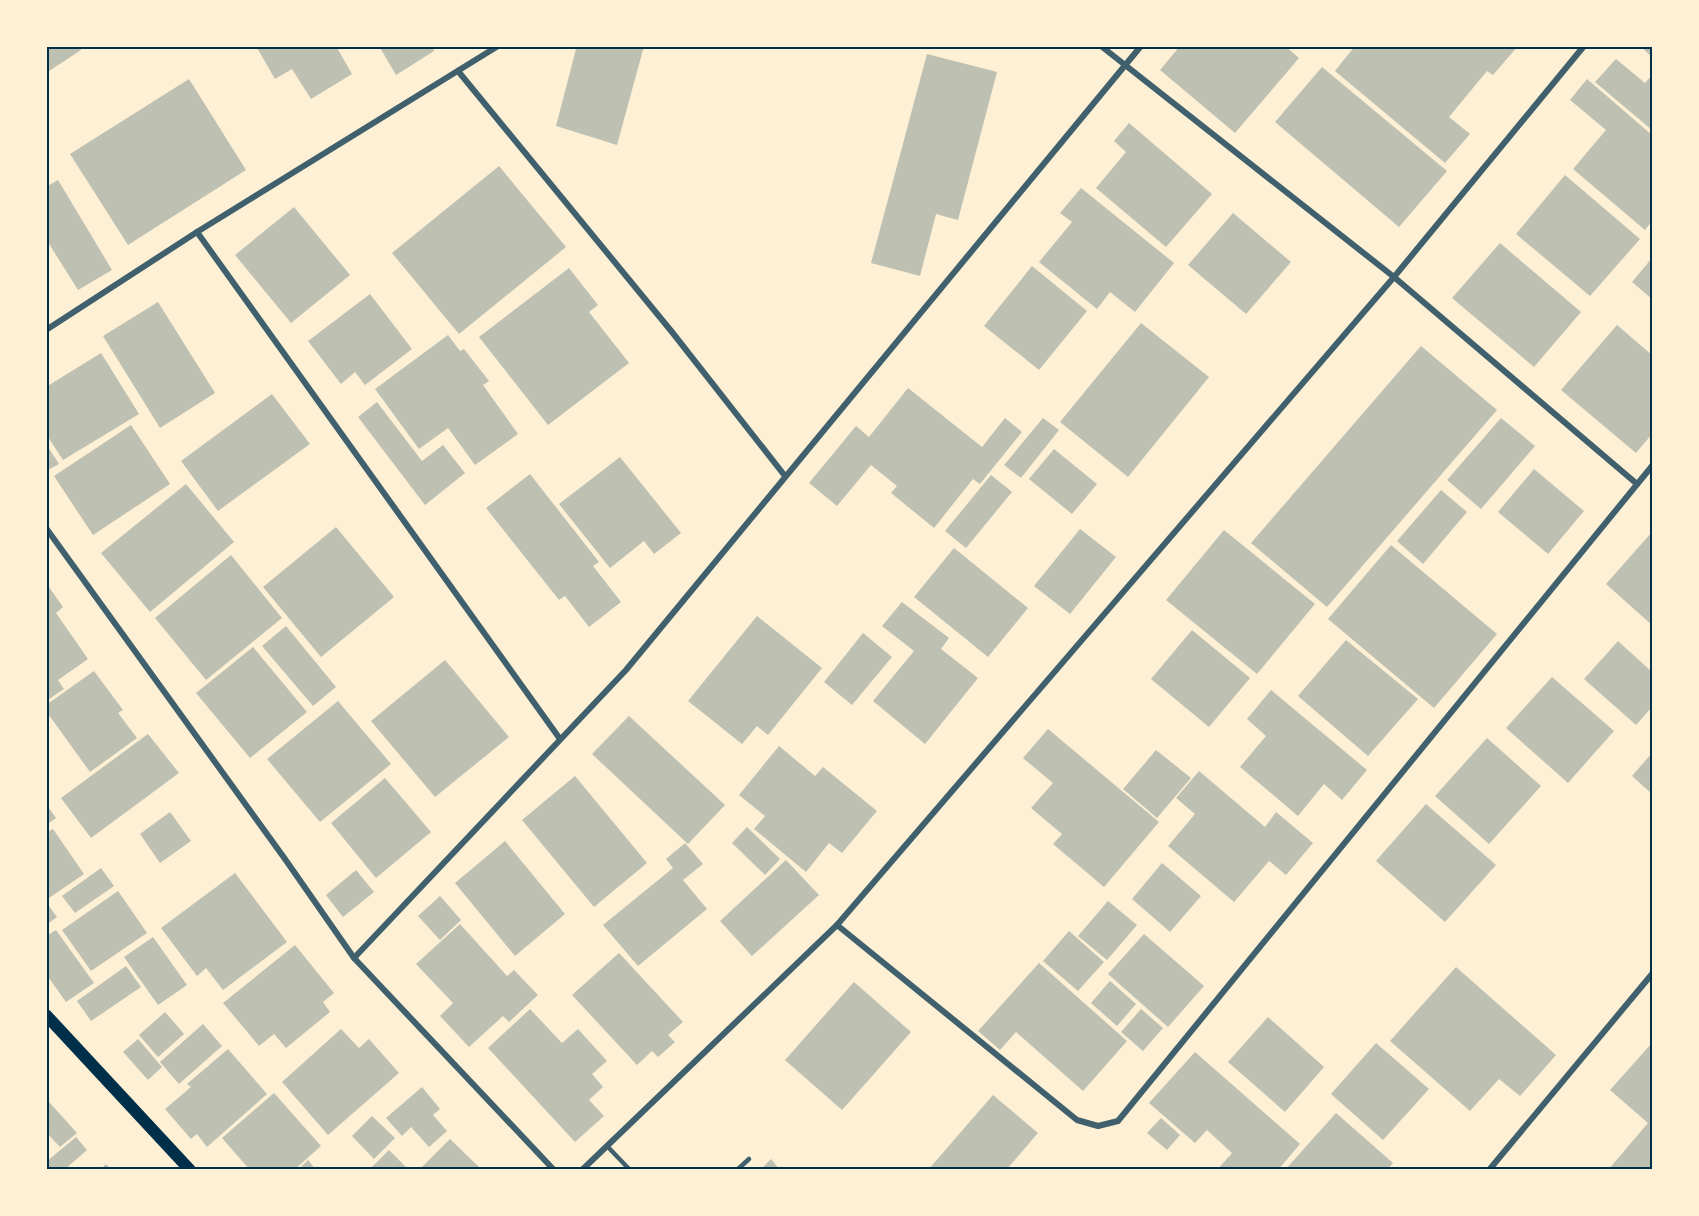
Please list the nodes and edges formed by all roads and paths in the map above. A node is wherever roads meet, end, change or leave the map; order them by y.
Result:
1 (498, 46) edge
2 (1101, 46) edge
3 (1141, 46) edge
4 (1584, 46) edge
5 (1125, 65) junction
6 (458, 71) junction
7 (197, 232) junction
8 (1394, 277) junction
9 (46, 330) edge
10 (1653, 466) edge
11 (785, 476) junction
12 (1637, 484) junction
13 (46, 528) edge
14 (560, 740) junction
15 (837, 925) junction
16 (354, 958) junction
17 (1653, 974) edge
18 (46, 1015) edge
19 (607, 1146) junction
20 (749, 1159) dead end
21 (190, 1170) edge
22 (554, 1170) edge
23 (582, 1170) edge
24 (630, 1170) edge
25 (737, 1170) edge
26 (1489, 1170) edge

1 - 6 street
2 - 5 street
3 - 5 street
4 - 8 street
5 - 8 street
5 - 11 street
6 - 7 street
6 - 11 street
7 - 9 street
7 - 14 street
8 - 12 street
8 - 15 street
10 - 12 street
11 - 14 street
12 - 15 street
13 - 16 street
14 - 16 street
15 - 19 street
16 - 22 street
17 - 26 street
18 - 21 main road
19 - 23 street
19 - 24 lane
20 - 25 lane

